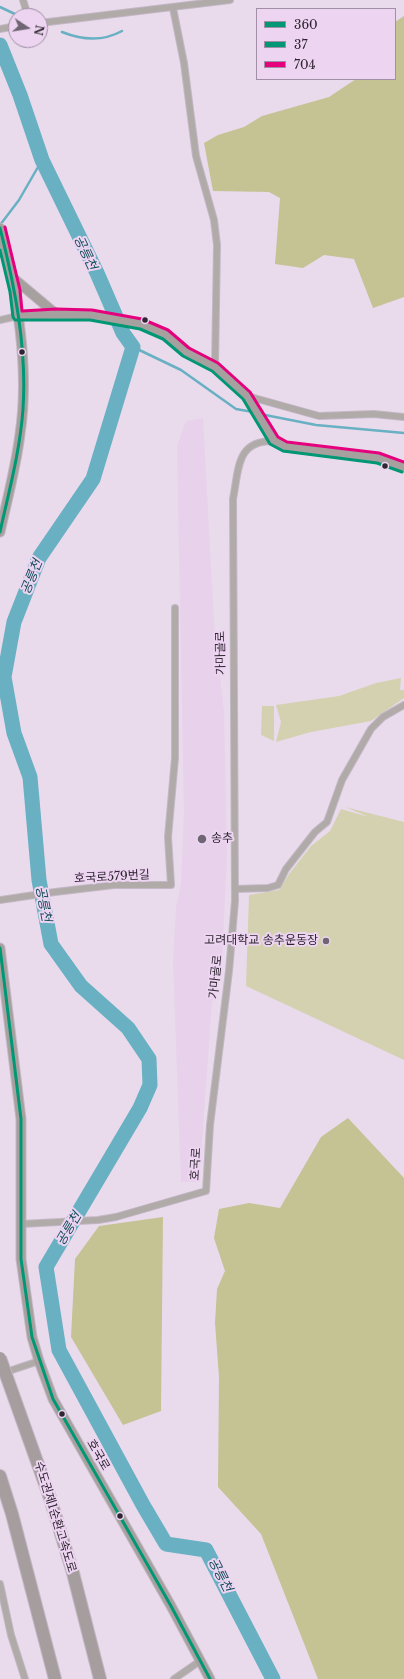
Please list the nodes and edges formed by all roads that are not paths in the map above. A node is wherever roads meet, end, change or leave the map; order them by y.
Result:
1 (230, 0) edge
2 (173, 8) junction
3 (48, 22) edge
4 (0, 228) edge
5 (11, 276) junction
6 (56, 314) junction
7 (18, 316) junction
8 (0, 320) edge
9 (216, 367) junction
10 (247, 396) junction
11 (404, 417) edge
12 (272, 438) junction
13 (404, 467) edge
14 (0, 532) edge
15 (174, 608) dead end
16 (404, 705) edge
17 (235, 889) junction
18 (0, 900) edge
19 (0, 948) edge
20 (224, 1020) joint
21 (21, 1224) junction
22 (0, 1358) edge
23 (39, 1361) junction
24 (0, 1374) edge
25 (0, 1476) edge
26 (0, 1584) edge
27 (200, 1661) junction
28 (25, 1679) edge
29 (55, 1679) edge
30 (100, 1679) edge
31 (174, 1679) edge
32 (210, 1679) edge

1 - 2 street
2 - 3 street
2 - 9 street
4 - 5 street
5 - 6 street
5 - 7 street
6 - 7 street
6 - 9 street
7 - 8 street
7 - 14 street
9 - 10 street
10 - 11 street
10 - 12 street
12 - 13 street, 가마골로
12 - 17 street, 가마골로
15 - 18 street, 호국로579번길
16 - 17 street
17 - 20 street, 가마골로
19 - 21 street, 호국로
20 - 21 street, 호국로
21 - 23 street, 호국로
22 - 30 highway, 수도권제1순환고속도로, bridge
23 - 24 street
23 - 27 street, 호국로
25 - 29 highway
26 - 28 street
27 - 31 street
27 - 32 street, 호국로

